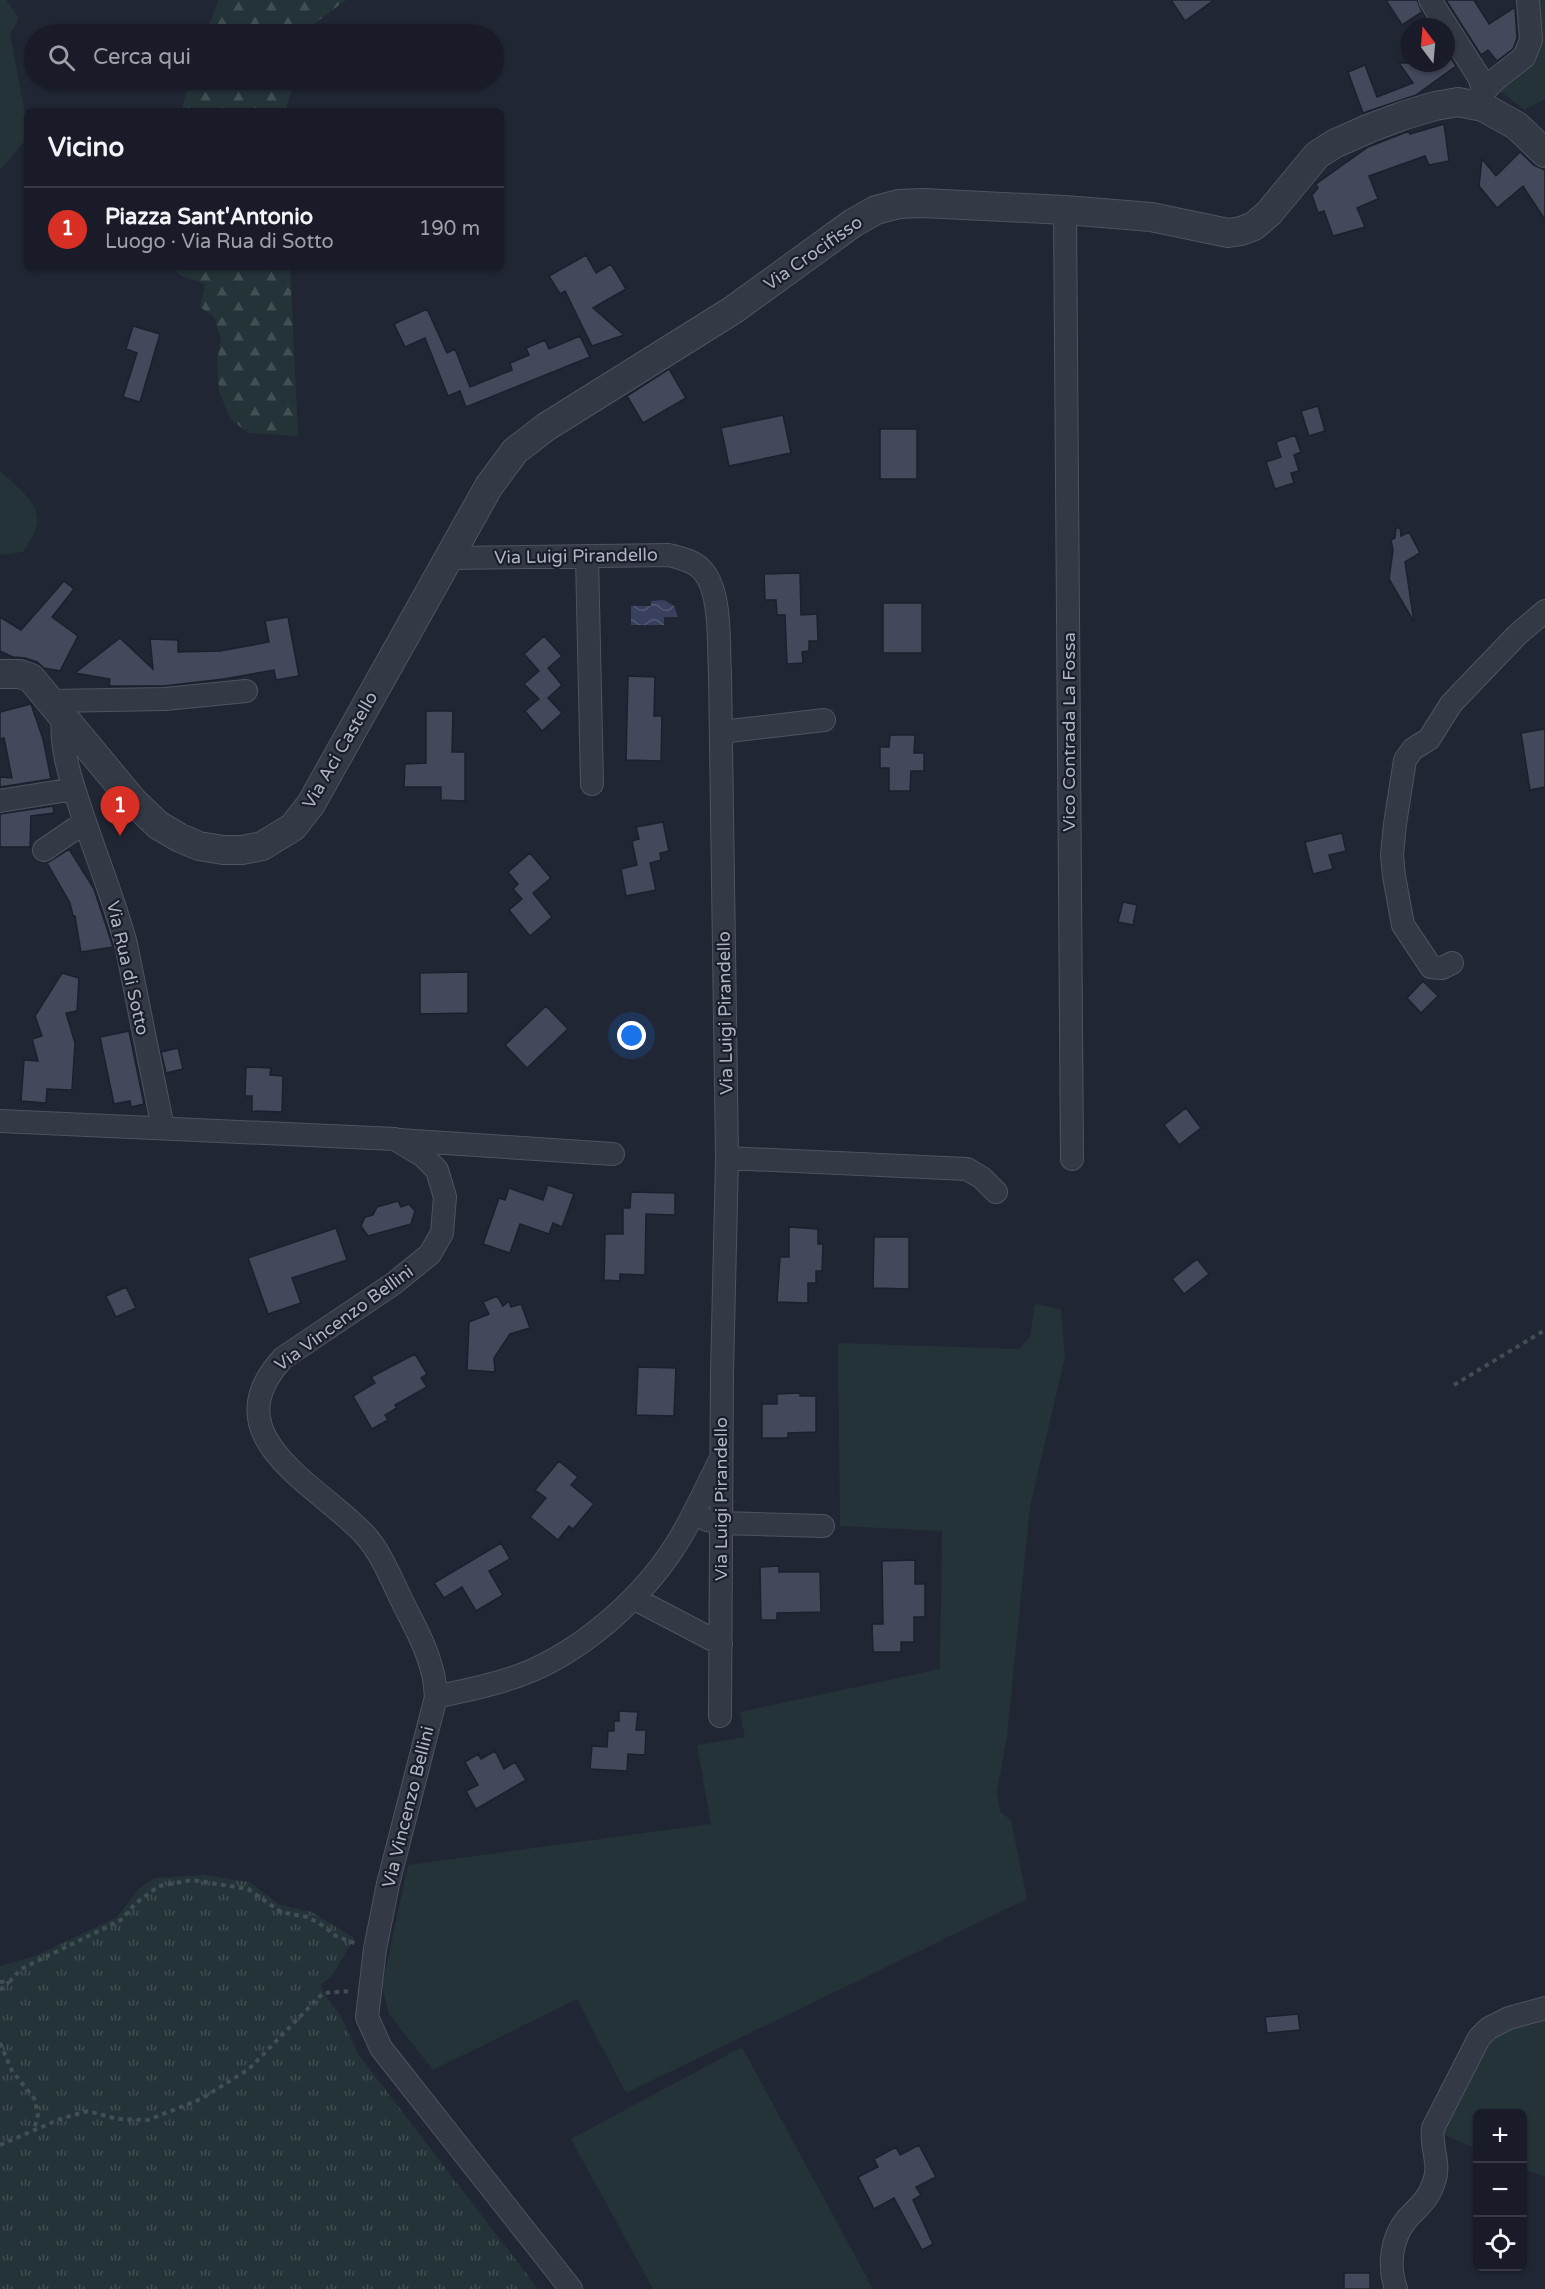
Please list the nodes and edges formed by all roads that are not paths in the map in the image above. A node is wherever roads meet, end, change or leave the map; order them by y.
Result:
1 (1430, 0) edge
2 (1528, 0) edge
3 (1477, 98) junction
4 (1545, 153) edge
5 (1065, 210) junction
6 (515, 452) joint
7 (587, 556) junction
8 (449, 558) junction
9 (1545, 611) edge
10 (0, 674) edge
11 (246, 691) dead end
12 (58, 708) junction
13 (824, 720) dead end
14 (721, 732) junction
15 (592, 784) dead end
16 (74, 789) junction
17 (0, 801) edge
18 (85, 822) junction
19 (44, 850) dead end
20 (1452, 963) dead end
21 (0, 1121) edge
22 (162, 1128) junction
23 (395, 1139) junction
24 (613, 1154) dead end
25 (727, 1158) junction
26 (1072, 1159) dead end
27 (996, 1192) dead end
28 (722, 1457) junction
29 (691, 1517) junction
30 (721, 1523) junction
31 (823, 1526) dead end
32 (635, 1599) junction
33 (721, 1644) junction
34 (436, 1697) junction
35 (720, 1716) dead end
36 (1545, 2007) edge
37 (571, 2289) edge
38 (1396, 2289) edge

1 - 3 street
2 - 3 street
3 - 4 street
3 - 5 street, Via Crocifisso
5 - 6 street, Via Crocifisso
5 - 26 street, Vico Contrada La Fossa
6 - 8 street, Via Aci Castello
7 - 8 street, Via Luigi Pirandello
7 - 14 street, Via Luigi Pirandello
7 - 15 street
8 - 12 street, Via Aci Castello
9 - 20 street
10 - 12 street
11 - 12 street
12 - 16 street, Via Rua di Sotto
13 - 14 street
14 - 25 street, Via Luigi Pirandello
16 - 17 street
16 - 18 street, Via Rua di Sotto
18 - 19 street
18 - 22 street, Via Rua di Sotto
21 - 22 street, Via Vincenzo Bellini
22 - 23 street, Via Vincenzo Bellini
23 - 24 street
23 - 34 street, Via Vincenzo Bellini
25 - 27 street
25 - 28 street, Via Luigi Pirandello
28 - 29 street
28 - 30 street, Via Luigi Pirandello
29 - 30 street
29 - 32 street
30 - 31 street
30 - 33 street, Via Luigi Pirandello
32 - 33 street
32 - 34 street
33 - 35 street, Via Luigi Pirandello
34 - 37 street, Via Vincenzo Bellini
36 - 38 street

